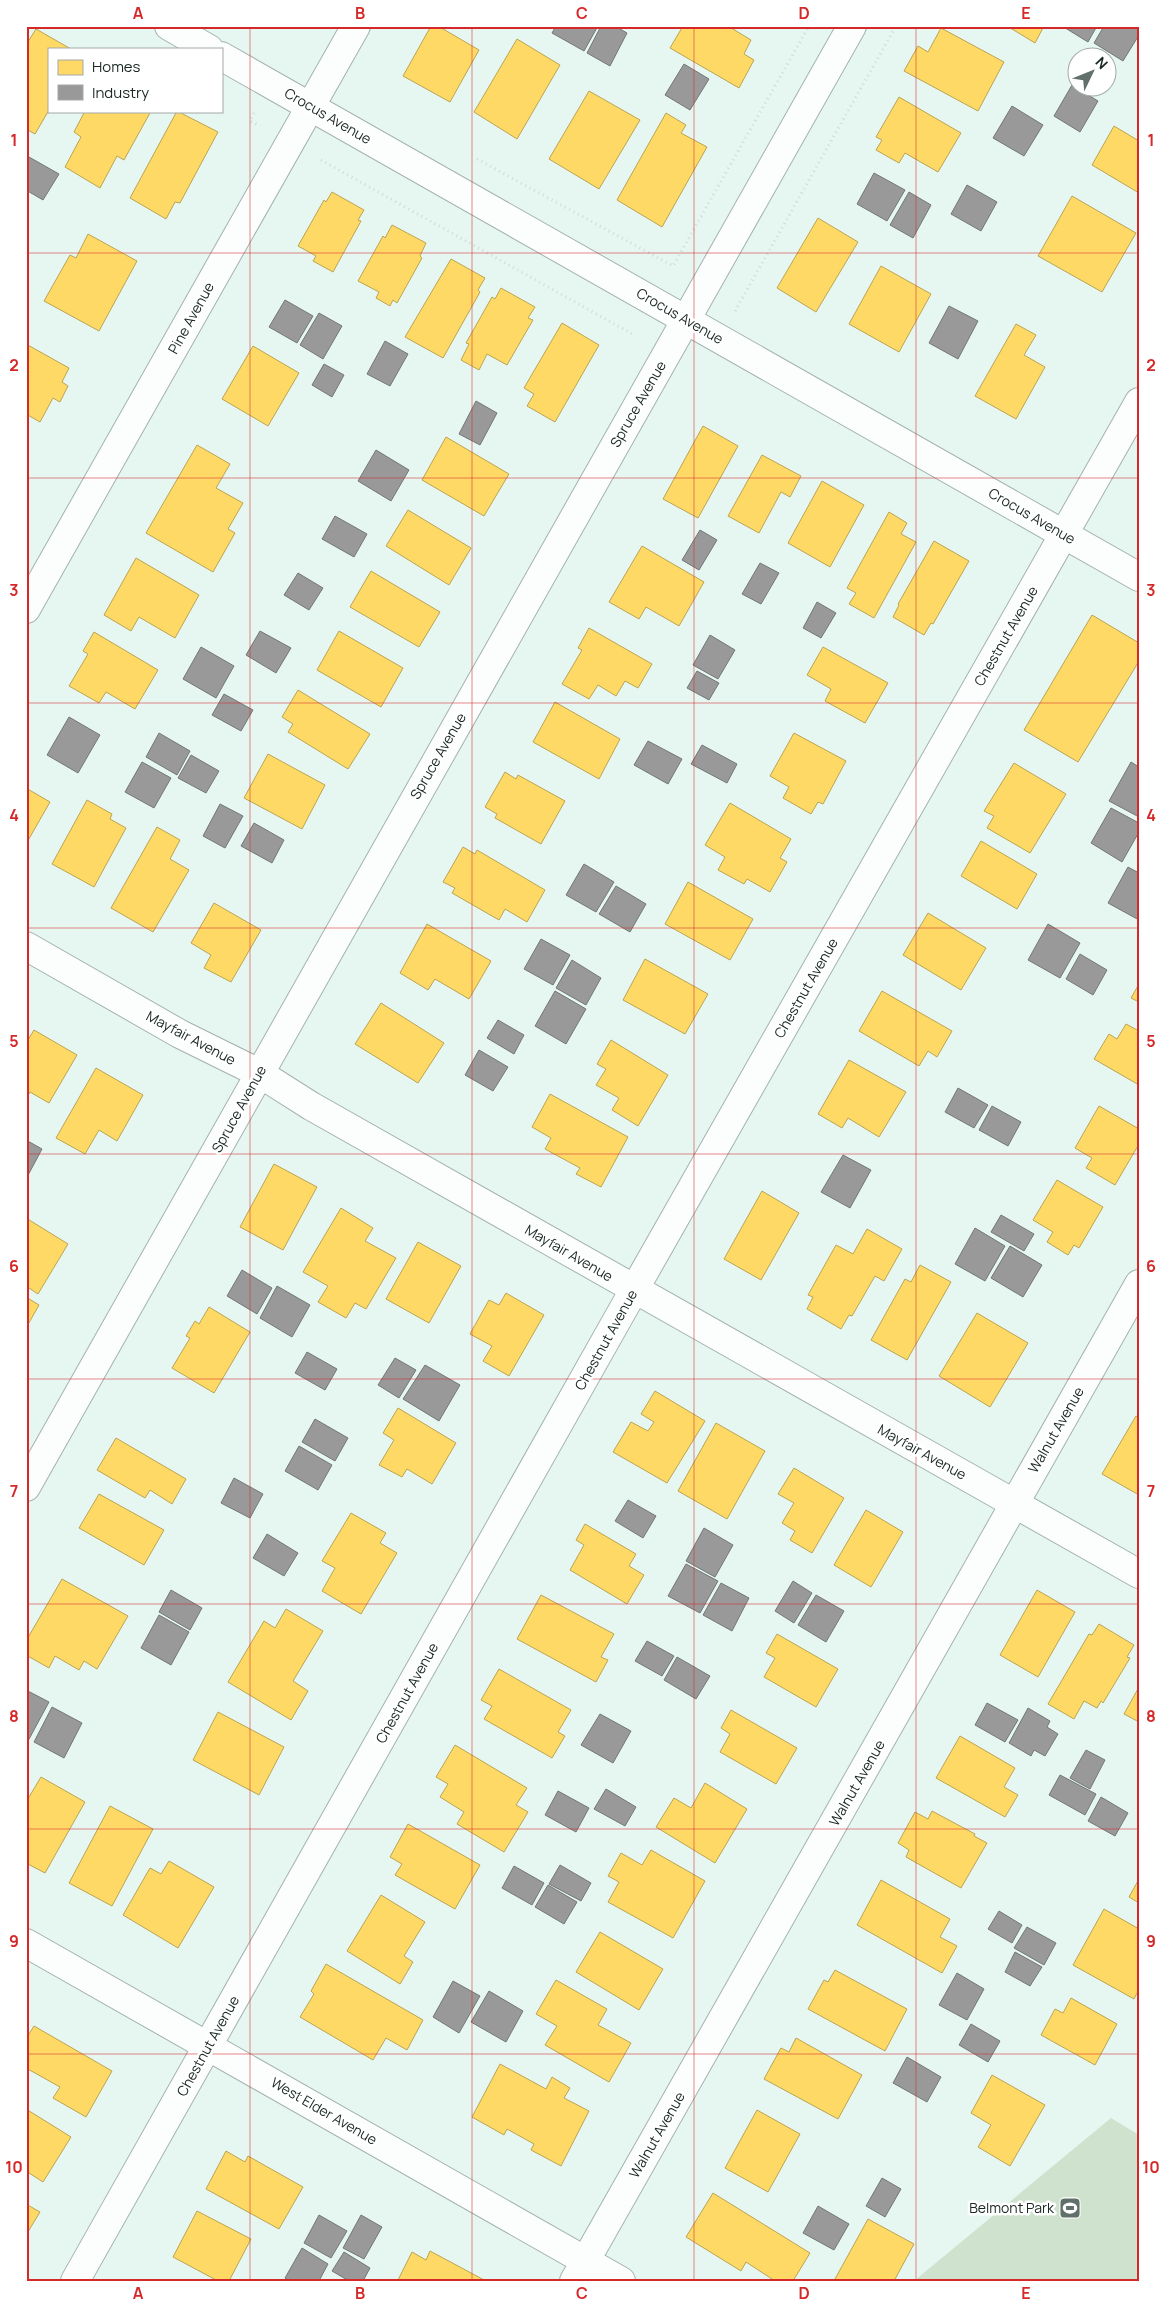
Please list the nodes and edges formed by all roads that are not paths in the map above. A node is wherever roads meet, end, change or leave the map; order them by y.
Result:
1 (169, 26) edge
2 (356, 26) edge
3 (852, 26) edge
4 (207, 48) edge
5 (222, 57) edge
6 (311, 106) junction
7 (686, 320) junction
8 (1139, 402) edge
9 (1064, 534) junction
10 (1139, 577) edge
11 (26, 609) edge
12 (26, 946) edge
13 (259, 1073) junction
14 (1139, 1284) edge
15 (634, 1290) junction
16 (26, 1487) edge
17 (1014, 1504) junction
18 (1139, 1574) edge
19 (26, 1943) edge
20 (208, 2046) junction
21 (580, 2270) edge
22 (75, 2281) edge
23 (621, 2281) edge

1 - 4 street
2 - 6 street, Pine Avenue
3 - 7 street, Spruce Avenue
5 - 6 street, Crocus Avenue
6 - 7 street, Crocus Avenue
6 - 11 street, Pine Avenue
7 - 9 street, Crocus Avenue
7 - 13 street, Spruce Avenue
8 - 9 street, Chestnut Avenue
9 - 10 street, Crocus Avenue
9 - 15 street, Chestnut Avenue
12 - 13 street, Mayfair Avenue
13 - 15 street, Mayfair Avenue
13 - 16 street, Spruce Avenue
14 - 17 street, Walnut Avenue
15 - 17 street, Mayfair Avenue
15 - 20 street, Chestnut Avenue
17 - 18 street, Mayfair Avenue
17 - 21 street, Walnut Avenue
19 - 20 street, West Elder Avenue
20 - 21 street, West Elder Avenue
20 - 22 street, Chestnut Avenue
21 - 23 street, West Elder Avenue

